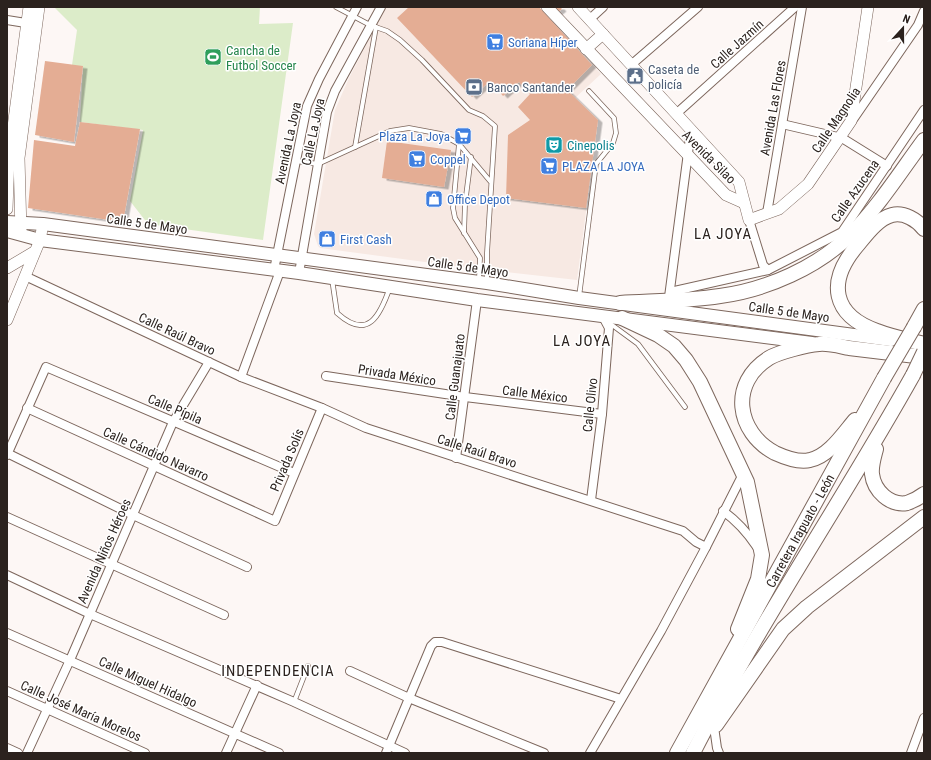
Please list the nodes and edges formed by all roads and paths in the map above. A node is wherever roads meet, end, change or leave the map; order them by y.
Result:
1 (28, 7) edge
2 (39, 7) edge
3 (336, 7) edge
4 (357, 7) edge
5 (381, 7) edge
6 (547, 7) edge
7 (578, 7) edge
8 (603, 7) edge
9 (698, 7) edge
10 (795, 7) edge
11 (802, 7) edge
12 (868, 7) edge
13 (924, 11) edge
14 (352, 16) junction
15 (7, 20) edge
16 (590, 20) junction
17 (31, 24) junction
18 (373, 26) junction
19 (603, 34) junction
20 (586, 50) junction
21 (632, 65) junction
22 (589, 91) dead end
23 (924, 110) edge
24 (676, 114) junction
25 (851, 121) junction
26 (782, 124) junction
27 (691, 130) junction
28 (842, 138) junction
29 (924, 140) edge
30 (459, 144) junction
31 (355, 147) junction
32 (687, 155) junction
33 (12, 157) edge
34 (471, 158) junction
35 (296, 161) junction
36 (318, 164) junction
37 (887, 166) junction
38 (490, 181) junction
39 (744, 203) junction
40 (7, 209) edge
41 (767, 213) junction
42 (749, 220) junction
43 (7, 222) edge
44 (42, 224) junction
45 (21, 228) junction
46 (924, 229) edge
47 (7, 231) edge
48 (464, 233) junction
49 (40, 240) junction
50 (34, 252) junction
51 (277, 256) junction
52 (301, 259) junction
53 (7, 268) edge
54 (768, 270) junction
55 (277, 271) junction
56 (299, 273) junction
57 (25, 276) junction
58 (332, 278) junction
59 (483, 282) junction
60 (390, 287) junction
61 (669, 296) junction
62 (579, 298) junction
63 (477, 300) junction
64 (620, 303) junction
65 (924, 309) edge
66 (604, 318) junction
67 (622, 318) junction
68 (7, 320) edge
69 (819, 344) junction
70 (924, 345) edge
71 (924, 352) edge
72 (924, 357) edge
73 (209, 362) junction
74 (326, 376) dead end
75 (240, 377) junction
76 (465, 397) junction
77 (872, 401) junction
78 (685, 407) dead end
79 (27, 408) junction
80 (322, 408) junction
81 (602, 414) junction
82 (173, 422) junction
83 (885, 425) junction
84 (7, 454) edge
85 (456, 458) junction
86 (154, 466) junction
87 (294, 473) junction
88 (742, 474) junction
89 (924, 494) edge
90 (591, 500) junction
91 (723, 511) junction
92 (133, 515) junction
93 (7, 517) edge
94 (924, 517) edge
95 (275, 521) joint
96 (706, 548) junction
97 (762, 555) junction
98 (111, 563) junction
99 (247, 567) dead end
100 (7, 575) edge
101 (90, 614) junction
102 (224, 615) dead end
103 (7, 633) edge
104 (70, 660) junction
105 (308, 666) dead end
106 (350, 671) dead end
107 (719, 679) junction
108 (257, 686) junction
109 (7, 691) edge
110 (409, 698) junction
111 (621, 699) junction
112 (294, 702) junction
113 (47, 709) junction
114 (924, 718) edge
115 (714, 728) junction
116 (234, 734) junction
117 (7, 748) edge
118 (387, 750) edge
119 (18, 753) edge
120 (27, 753) edge
121 (145, 753) edge
122 (226, 753) edge
123 (279, 753) edge
124 (405, 753) edge
125 (544, 753) edge
126 (590, 753) edge
127 (677, 753) edge
128 (693, 753) edge
129 (699, 753) edge
130 (719, 753) edge
131 (911, 753) edge

1 - 17 street
2 - 17 street
3 - 14 lane
4 - 14 street, Avenida La Joya
5 - 18 street, Calle La Joya
6 - 20 street, Avenida Silao
7 - 16 street, Avenida Silao
8 - 16 street
9 - 21 street
10 - 24 street, Calle Jazmín
11 - 26 street, Avenida Las Flores
12 - 25 street
13 - 25 street, Calle Magnolia
14 - 18 lane
14 - 35 street, Avenida La Joya
15 - 17 street
16 - 19 street, Avenida Silao
17 - 33 street
18 - 31 lane
18 - 36 street, Calle La Joya
18 - 38 lane
19 - 20 street
19 - 21 street, Avenida Silao
20 - 32 street, Avenida Silao
21 - 24 street, Avenida Silao
22 - 62 lane
23 - 37 street, Calle Azucena
24 - 27 street, Avenida Silao
25 - 28 street, Calle Magnolia
26 - 28 street
26 - 41 street, Avenida Las Flores
27 - 32 street
27 - 39 street, Avenida Silao
28 - 37 street
28 - 41 street, Calle Magnolia
29 - 61 highway
30 - 31 lane
30 - 34 lane
30 - 48 lane
31 - 36 lane
32 - 39 street, Avenida Silao
32 - 61 street
33 - 40 street
33 - 45 street
34 - 38 lane
34 - 48 lane
35 - 36 lane
35 - 51 street, Avenida La Joya
36 - 52 street, Calle La Joya
37 - 54 street, Calle Azucena
38 - 59 lane
39 - 42 street
41 - 42 street, Calle Magnolia
42 - 54 street
43 - 45 main road, Calle 5 de Mayo
44 - 45 main road, Calle 5 de Mayo
44 - 49 street
44 - 51 main road, Calle 5 de Mayo
45 - 47 main road, Calle 5 de Mayo
45 - 49 main road, Calle 5 de Mayo
46 - 70 highway
48 - 59 lane
49 - 50 street
49 - 55 main road, Calle 5 de Mayo
50 - 53 street
50 - 57 street
51 - 52 main road, Calle 5 de Mayo
51 - 55 street, Avenida La Joya
52 - 56 street, Calle La Joya
52 - 59 main road, Calle 5 de Mayo
54 - 61 street, Calle Azucena
55 - 56 main road, Calle 5 de Mayo
55 - 75 street
56 - 58 main road, Calle 5 de Mayo
57 - 68 street
57 - 73 street, Calle Raúl Bravo
58 - 60 main road, Calle 5 de Mayo
58 - 60 lane
59 - 62 main road, Calle 5 de Mayo
60 - 63 main road, Calle 5 de Mayo
61 - 64 highway
62 - 64 main road, Calle 5 de Mayo
63 - 66 main road, Calle 5 de Mayo
63 - 76 street, Calle Guanajuato
64 - 70 main road, Calle 5 de Mayo
65 - 77 highway, Carretera Irapuato - León, bridge
66 - 67 main road, Calle 5 de Mayo
66 - 78 lane
66 - 81 street, Calle Olivo
67 - 69 main road, Calle 5 de Mayo
67 - 88 highway
69 - 72 highway
69 - 77 highway
71 - 83 highway, Carretera Irapuato - León, bridge
73 - 75 street, Calle Raúl Bravo
73 - 82 street, Avenida Niños Héroes
74 - 76 street, Privada México
75 - 80 street, Calle Raúl Bravo
76 - 81 street, Calle México
76 - 85 street, Calle Guanajuato
77 - 107 highway, Carretera Irapuato - León
79 - 82 street, Calle Pípila
79 - 84 street
79 - 86 street, Calle Cándido Navarro
80 - 85 street, Calle Raúl Bravo
80 - 87 street, Privada Solís
81 - 90 street, Calle Olivo
82 - 86 street, Avenida Niños Héroes
82 - 87 street, Calle Pípila
83 - 89 highway
83 - 128 highway, Carretera Irapuato - León
84 - 92 street
85 - 90 street, Calle Raúl Bravo
86 - 92 street, Avenida Niños Héroes
86 - 95 street, Calle Cándido Navarro
87 - 95 street, Privada Solís
88 - 91 street
88 - 97 highway
90 - 96 street, Calle Raúl Bravo
91 - 96 street
91 - 97 street
92 - 98 street, Avenida Niños Héroes
92 - 99 street
93 - 98 street
94 - 115 highway
96 - 111 street
97 - 107 highway
98 - 101 street, Avenida Niños Héroes
98 - 102 street
100 - 101 street
101 - 104 street, Avenida Niños Héroes
101 - 108 street
103 - 104 street, Calle Miguel Hidalgo
104 - 113 street, Avenida Niños Héroes
104 - 116 street, Calle Miguel Hidalgo
105 - 112 lane
106 - 110 street
107 - 127 highway, Carretera Irapuato - León
108 - 112 street
108 - 116 street
109 - 113 street, Calle José María Morelos
110 - 111 street
110 - 118 street
110 - 125 street
111 - 126 street
112 - 118 street
113 - 120 street, Avenida Niños Héroes
113 - 121 street, Calle José María Morelos
114 - 131 street
115 - 129 highway
115 - 130 street
116 - 122 street
116 - 123 street, Calle Miguel Hidalgo
117 - 119 street
118 - 124 street

